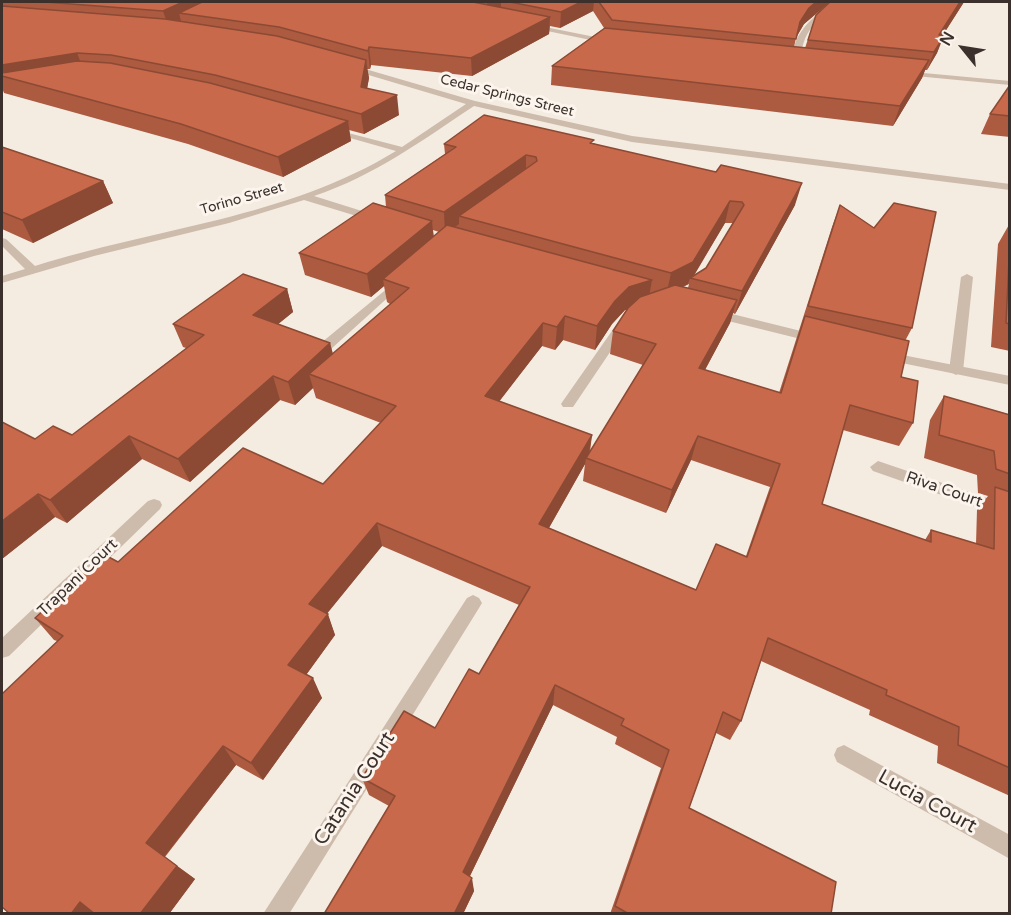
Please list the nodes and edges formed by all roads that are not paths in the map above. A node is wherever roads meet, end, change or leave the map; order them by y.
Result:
1 (836, 2) edge
2 (521, 24) edge
3 (615, 43) edge
4 (333, 62) edge
5 (785, 62) edge
6 (796, 63) junction
7 (808, 64) edge
8 (891, 72) edge
9 (1010, 83) edge
10 (473, 103) junction
11 (327, 129) edge
12 (400, 150) junction
13 (1010, 187) edge
14 (303, 196) junction
15 (391, 224) edge
16 (2, 241) edge
17 (33, 270) junction
18 (412, 271) edge
19 (967, 277) dead end
20 (2, 280) edge
21 (704, 310) edge
22 (641, 312) edge
23 (826, 341) edge
24 (326, 346) edge
25 (871, 352) edge
26 (956, 371) junction
27 (1010, 381) edge
28 (568, 404) dead end
29 (878, 467) dead end
30 (154, 505) dead end
31 (1010, 513) edge
32 (474, 603) dead end
33 (2, 650) edge
34 (844, 755) dead end
35 (1010, 848) edge
36 (275, 914) edge

1 - 6 street
2 - 3 street
4 - 10 street, Cedar Springs Street
5 - 6 street
6 - 7 street
8 - 9 street
10 - 12 street, Torino Street
10 - 13 street, Cedar Springs Street
11 - 12 street
12 - 14 street, Torino Street
14 - 15 street
14 - 17 street, Torino Street
16 - 17 street
17 - 20 street, Torino Street
18 - 24 street
19 - 26 street
21 - 23 street
22 - 28 street
25 - 26 street
26 - 27 street
29 - 31 street, Riva Court
30 - 33 street, Trapani Court
32 - 36 street, Catania Court
34 - 35 street, Lucia Court

